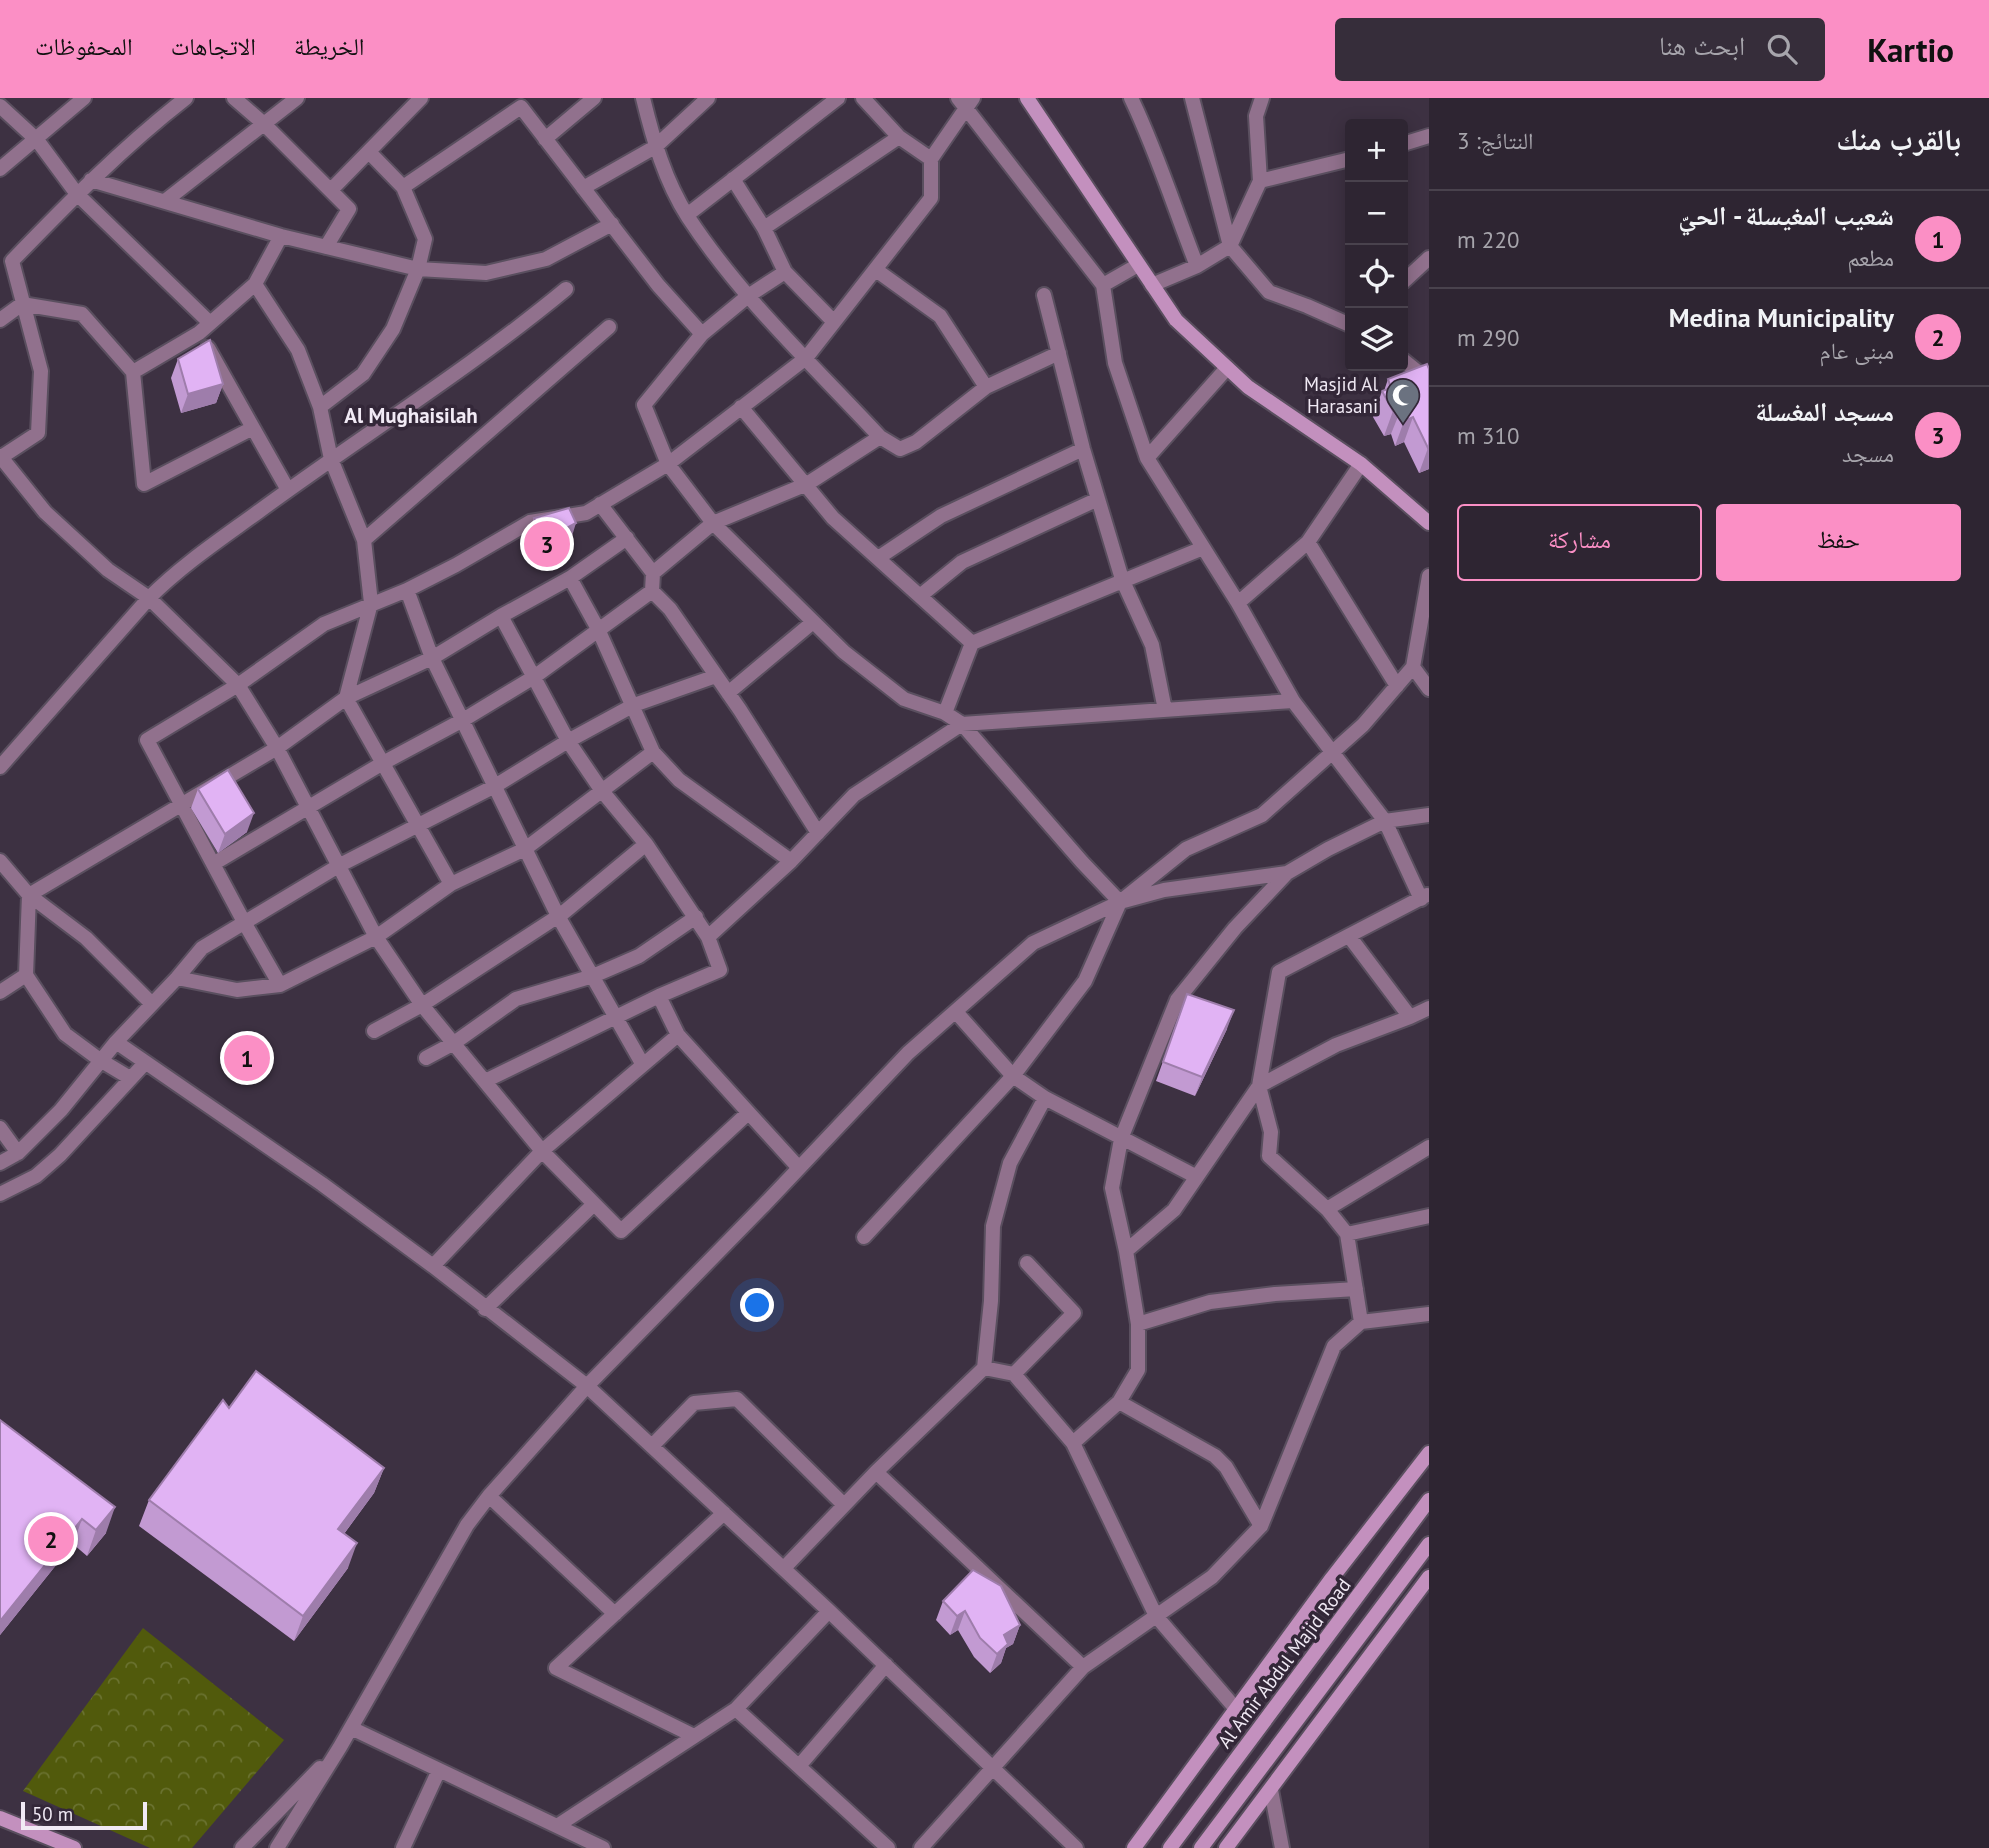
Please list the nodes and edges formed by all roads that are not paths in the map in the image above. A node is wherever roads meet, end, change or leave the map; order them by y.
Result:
1 (84, 98) edge
2 (186, 98) edge
3 (234, 98) edge
4 (297, 98) edge
5 (421, 98) edge
6 (594, 98) edge
7 (643, 98) edge
8 (708, 98) edge
9 (838, 98) edge
10 (863, 98) edge
11 (1027, 98) edge
12 (1131, 98) edge
13 (1192, 98) edge
14 (1262, 98) edge
15 (965, 101) edge
16 (0, 106) edge
17 (264, 124) junction
18 (1429, 136) edge
19 (899, 137) junction
20 (37, 139) junction
21 (545, 139) junction
22 (1408, 142) edge
23 (654, 147) junction
24 (369, 152) junction
25 (931, 159) junction
26 (1345, 160) edge
27 (0, 169) edge
28 (733, 179) junction
29 (91, 180) junction
30 (1260, 181) junction
31 (403, 187) junction
32 (583, 188) junction
33 (331, 190) junction
34 (77, 194) junction
35 (165, 201) junction
36 (687, 215) junction
37 (612, 224) junction
38 (764, 228) junction
39 (281, 236) junction
40 (1230, 246) junction
41 (326, 247) junction
42 (1429, 258) edge
43 (1138, 265) junction
44 (1198, 266) junction
45 (418, 269) junction
46 (876, 270) junction
47 (785, 272) junction
48 (1408, 277) edge
49 (255, 284) junction
50 (1102, 285) junction
51 (1152, 285) junction
52 (566, 289) dead end
53 (1044, 295) dead end
54 (748, 296) junction
55 (22, 304) junction
56 (0, 320) edge
57 (834, 322) junction
58 (1345, 323) edge
59 (609, 327) dead end
60 (205, 328) junction
61 (702, 334) junction
62 (1059, 353) junction
63 (806, 358) junction
64 (1408, 364) edge
65 (1227, 368) junction
66 (133, 372) junction
67 (1429, 381) edge
68 (986, 387) junction
69 (320, 407) junction
70 (741, 407) junction
71 (253, 428) junction
72 (880, 437) junction
73 (1083, 449) junction
74 (0, 458) edge
75 (1147, 458) junction
76 (331, 459) junction
77 (668, 464) junction
78 (1361, 464) junction
79 (807, 484) junction
80 (288, 489) junction
81 (1098, 499) junction
82 (600, 504) junction
83 (713, 523) junction
84 (1429, 523) edge
85 (627, 538) junction
86 (364, 540) junction
87 (1308, 542) junction
88 (1203, 548) junction
89 (878, 558) junction
90 (653, 573) junction
91 (1429, 576) edge
92 (570, 578) junction
93 (1122, 579) junction
94 (407, 590) junction
95 (652, 591) junction
96 (920, 596) junction
97 (149, 598) junction
98 (371, 603) junction
99 (1238, 603) junction
100 (501, 615) junction
101 (813, 622) junction
102 (598, 629) junction
103 (972, 643) junction
104 (432, 658) junction
105 (1413, 667) junction
106 (716, 676) junction
107 (534, 677) junction
108 (238, 685) junction
109 (1397, 686) junction
110 (1429, 689) edge
111 (727, 693) junction
112 (346, 698) junction
113 (1293, 701) junction
114 (634, 705) junction
115 (1165, 710) junction
116 (944, 713) junction
117 (463, 720) junction
118 (962, 724) junction
119 (568, 741) junction
120 (277, 748) junction
121 (653, 752) junction
122 (1331, 753) junction
123 (383, 763) junction
124 (0, 767) edge
125 (495, 786) junction
126 (602, 791) junction
127 (182, 804) junction
128 (309, 806) junction
129 (1429, 815) edge
130 (1385, 821) junction
131 (418, 826) junction
132 (818, 833) junction
133 (646, 844) junction
134 (525, 849) junction
135 (791, 861) junction
136 (0, 862) edge
137 (213, 864) junction
138 (340, 865) junction
139 (1287, 873) junction
140 (452, 884) junction
141 (29, 895) junction
142 (1425, 897) edge
143 (1120, 902) junction
144 (558, 916) junction
145 (695, 918) junction
146 (244, 922) junction
147 (1349, 936) junction
148 (376, 937) junction
149 (708, 937) junction
150 (26, 975) junction
151 (593, 976) junction
152 (177, 978) junction
153 (280, 985) junction
154 (0, 992) edge
155 (659, 996) junction
156 (152, 1004) junction
157 (422, 1005) junction
158 (1429, 1008) edge
159 (956, 1012) junction
160 (614, 1017) junction
161 (1410, 1017) junction
162 (374, 1031) dead end
163 (678, 1035) junction
164 (116, 1042) junction
165 (454, 1043) junction
166 (426, 1058) dead end
167 (100, 1060) junction
168 (145, 1063) junction
169 (643, 1065) junction
170 (1013, 1076) junction
171 (130, 1078) junction
172 (485, 1081) junction
173 (1259, 1086) junction
174 (1045, 1098) junction
175 (748, 1113) junction
176 (0, 1128) edge
177 (1121, 1139) junction
178 (1429, 1147) edge
179 (542, 1151) junction
180 (18, 1153) junction
181 (0, 1163) edge
182 (799, 1168) junction
183 (1195, 1176) junction
184 (0, 1194) edge
185 (594, 1204) junction
186 (1327, 1209) junction
187 (1429, 1216) edge
188 (1347, 1234) junction
189 (864, 1237) dead end
190 (1126, 1251) junction
191 (1027, 1263) dead end
192 (433, 1266) junction
193 (1356, 1289) junction
194 (485, 1309) junction
195 (1429, 1314) edge
196 (1361, 1322) junction
197 (1138, 1324) junction
198 (984, 1368) junction
199 (1014, 1374) junction
200 (587, 1386) junction
201 (1119, 1402) junction
202 (1073, 1443) junction
203 (652, 1446) junction
204 (1429, 1453) edge
205 (876, 1472) junction
206 (489, 1496) junction
207 (1426, 1504) edge
208 (844, 1505) junction
209 (724, 1513) junction
210 (1261, 1526) junction
211 (1429, 1544) edge
212 (784, 1569) junction
213 (1429, 1577) edge
214 (829, 1611) junction
215 (615, 1614) junction
216 (1156, 1616) junction
217 (886, 1665) junction
218 (1083, 1667) junction
219 (736, 1709) junction
220 (1236, 1709) junction
221 (351, 1728) junction
222 (694, 1736) junction
223 (340, 1746) junction
224 (799, 1766) junction
225 (993, 1769) junction
226 (439, 1770) junction
227 (1271, 1790) junction
228 (0, 1818) edge
229 (557, 1826) junction
230 (74, 1848) edge
231 (242, 1848) edge
232 (277, 1848) edge
233 (403, 1848) edge
234 (603, 1848) edge
235 (888, 1848) edge
236 (921, 1848) edge
237 (1076, 1848) edge
238 (1134, 1848) edge
239 (1170, 1848) edge
240 (1201, 1848) edge
241 (1226, 1848) edge
242 (1282, 1848) edge

1 - 20 street
2 - 29 street
3 - 17 street
4 - 17 street
5 - 24 street
6 - 21 street
7 - 23 street
8 - 23 street
9 - 28 street
10 - 19 street
11 - 43 main road
12 - 44 street
13 - 40 street
14 - 30 street
15 - 25 street
15 - 50 street
16 - 20 street
17 - 33 street
17 - 35 street
18 - 22 street
19 - 25 street
19 - 38 street
20 - 27 street
20 - 34 street
21 - 31 street
21 - 32 street
23 - 32 street
23 - 36 street
24 - 31 street
24 - 33 street
25 - 46 street
26 - 30 street
28 - 36 street
28 - 38 street
29 - 34 street
29 - 35 street
30 - 40 street
31 - 45 street
32 - 37 street
33 - 41 street
34 - 55 street
34 - 60 street
35 - 39 street
36 - 54 street
37 - 45 street
37 - 61 street
38 - 47 street
39 - 41 street
39 - 49 street
40 - 44 street
40 - 58 street
41 - 45 street
42 - 48 street
43 - 50 street
43 - 51 main road
44 - 51 street
45 - 69 street
46 - 57 street
46 - 68 street
47 - 54 street
47 - 57 street
49 - 60 street
49 - 69 street
50 - 75 street
51 - 65 main road
52 - 76 street
53 - 62 street
54 - 61 street
54 - 63 street
55 - 56 street
55 - 66 street
55 - 74 street
57 - 63 street
59 - 86 street
60 - 66 street
60 - 71 street
61 - 77 street
62 - 68 street
62 - 73 street
63 - 70 street
63 - 72 street
64 - 67 street
65 - 75 street
65 - 78 main road
66 - 71 street
68 - 72 street
69 - 76 street
70 - 77 street
70 - 79 street
71 - 80 street
72 - 79 street
73 - 81 street
73 - 89 street
74 - 97 street
75 - 88 street
76 - 80 street
76 - 86 street
77 - 82 street
77 - 83 street
78 - 84 main road
78 - 87 street
79 - 83 street
79 - 89 street
80 - 97 street
81 - 93 street
81 - 96 street
82 - 85 street
82 - 94 street
83 - 90 street
83 - 101 street
85 - 90 street
85 - 92 street
86 - 98 street
87 - 99 street
87 - 109 street
88 - 93 street
88 - 99 street
89 - 96 street
90 - 95 street
91 - 105 street
92 - 100 street
92 - 102 street
93 - 103 street
93 - 115 street
94 - 98 street
94 - 104 street
95 - 102 street
95 - 106 street
96 - 103 street
97 - 108 street
97 - 124 street
98 - 108 street
98 - 112 street
99 - 113 street
100 - 104 street
100 - 107 street
101 - 111 street
101 - 116 street
102 - 107 street
102 - 114 street
103 - 116 street
104 - 112 street
104 - 117 street
105 - 109 street
105 - 110 street
106 - 111 street
106 - 114 street
107 - 117 street
107 - 119 street
108 - 120 street
108 - 127 street
109 - 122 street
111 - 132 street
112 - 120 street
112 - 123 street
113 - 115 street
113 - 122 street
114 - 119 street
114 - 121 street
115 - 118 street
116 - 118 street
117 - 123 street
117 - 125 street
118 - 132 street
118 - 143 street
119 - 125 street
119 - 126 street
120 - 127 street
120 - 128 street
121 - 126 street
121 - 135 street
122 - 130 street
122 - 143 street
123 - 128 street
123 - 131 street
125 - 131 street
125 - 134 street
126 - 133 street
126 - 134 street
127 - 137 street
127 - 141 street
128 - 137 street
128 - 138 street
129 - 130 street
130 - 139 street
130 - 142 street
131 - 138 street
131 - 140 street
132 - 135 street
133 - 144 street
133 - 145 street
134 - 140 street
134 - 144 street
135 - 149 street
136 - 141 street
137 - 146 street
138 - 146 street
138 - 148 street
139 - 143 street
139 - 177 street
140 - 148 street
141 - 150 street
141 - 156 street
142 - 147 street
143 - 159 street
143 - 170 street
144 - 151 street
144 - 157 street
145 - 149 street
145 - 151 street
146 - 152 street
146 - 153 street
147 - 161 street
147 - 173 street
148 - 153 street
148 - 157 street
149 - 155 street
150 - 154 street
150 - 167 street
151 - 160 street
151 - 165 street
152 - 153 street
152 - 156 street
155 - 160 street
155 - 163 street
156 - 164 street
157 - 162 street
157 - 165 street
158 - 161 street
159 - 170 street
159 - 182 street
160 - 169 street
160 - 172 street
161 - 173 street
163 - 169 street
163 - 175 street
164 - 167 street
164 - 168 street
165 - 166 street
165 - 172 street
167 - 171 street
167 - 180 street
168 - 171 street
168 - 192 street
169 - 179 street
170 - 174 street
170 - 189 street
171 - 184 street
172 - 179 street
173 - 183 street
173 - 186 street
174 - 177 street
174 - 198 street
175 - 182 street
175 - 185 street
176 - 180 street
177 - 183 street
177 - 190 street
178 - 186 street
179 - 185 street
179 - 192 street
180 - 181 street
182 - 200 street
183 - 190 street
185 - 194 street
186 - 188 street
187 - 188 street
188 - 193 street
190 - 197 street
191 - 199 street
192 - 194 street
193 - 196 street
193 - 197 street
194 - 200 street
195 - 196 street
196 - 210 street
197 - 201 street
198 - 199 street
198 - 205 street
199 - 202 street
200 - 203 street
200 - 206 street
201 - 202 street
201 - 210 street
202 - 216 street
203 - 208 street
203 - 209 street
204 - 220 main road
205 - 208 street
205 - 218 street
206 - 215 street
206 - 221 street
207 - 239 main road, Al Amir Abdul Majid Road
208 - 212 street
209 - 212 street
209 - 215 street
210 - 216 street
211 - 240 main road
212 - 214 street
213 - 227 main road
214 - 217 street
214 - 219 street
215 - 222 street
216 - 218 street
216 - 220 street
217 - 224 street
217 - 225 street
218 - 225 street
219 - 222 street
219 - 224 street
220 - 238 main road
221 - 223 street
221 - 226 street
222 - 229 street
223 - 231 street
223 - 232 street
224 - 235 street
225 - 236 street
225 - 237 street
226 - 229 street
226 - 233 street
227 - 241 main road
227 - 242 street
228 - 230 main road
229 - 234 street

